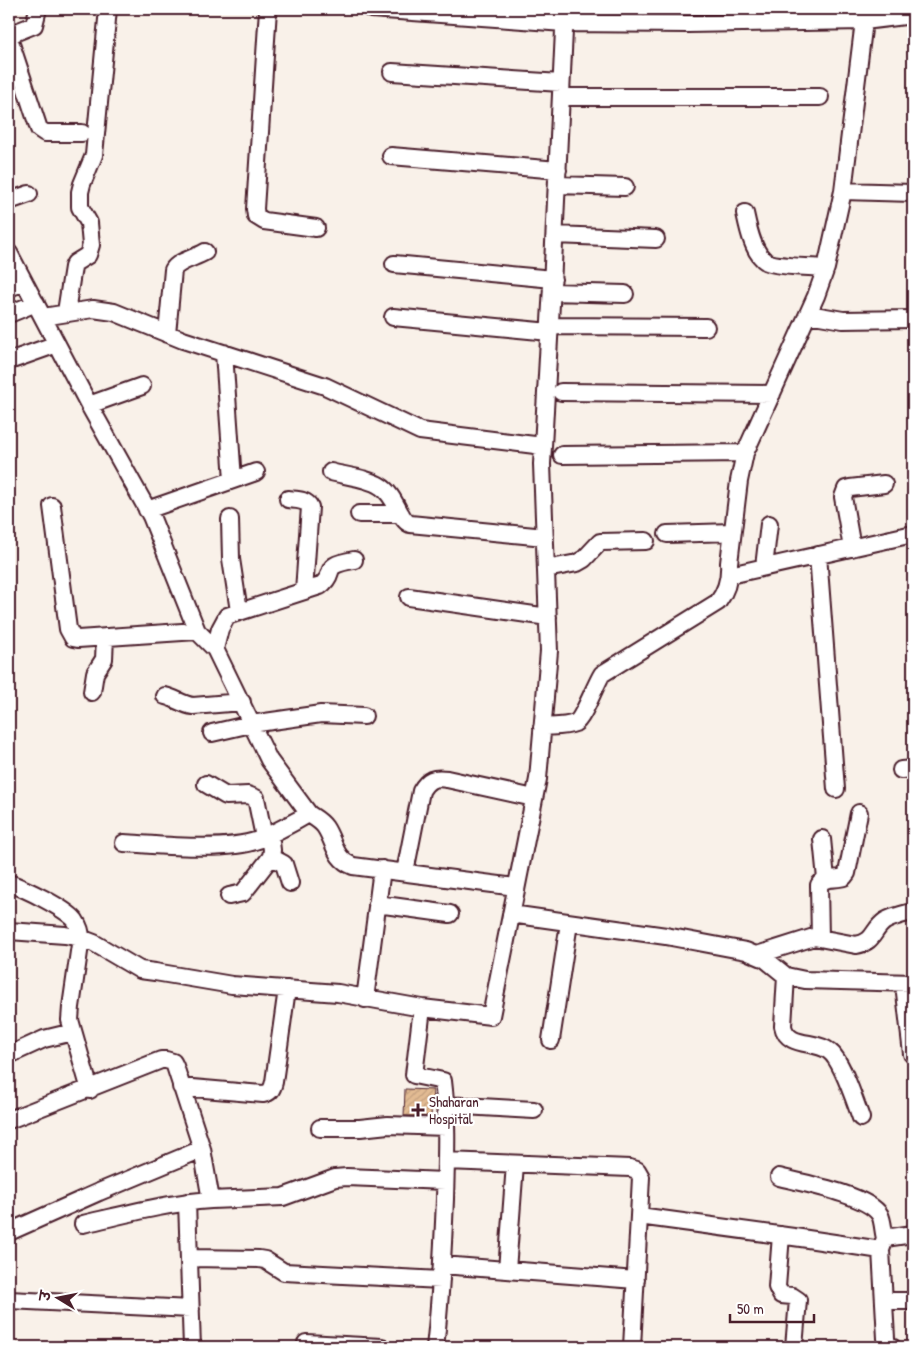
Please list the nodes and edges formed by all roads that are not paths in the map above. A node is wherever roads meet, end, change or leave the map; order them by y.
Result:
1 (38, 9) edge
2 (108, 9) edge
3 (268, 9) edge
4 (371, 9) edge
5 (913, 15) edge
6 (564, 16) edge
7 (864, 21) junction
8 (9, 37) edge
9 (392, 72) dead end
10 (561, 90) junction
11 (820, 97) dead end
12 (82, 133) dead end
13 (391, 156) dead end
14 (557, 177) junction
15 (625, 187) dead end
16 (843, 191) junction
17 (913, 193) edge
18 (29, 194) dead end
19 (9, 201) edge
20 (745, 213) dead end
21 (316, 228) dead end
22 (555, 235) junction
23 (656, 239) dead end
24 (205, 252) dead end
25 (9, 253) edge
26 (394, 264) dead end
27 (826, 268) junction
28 (24, 282) junction
29 (552, 286) junction
30 (9, 288) edge
31 (625, 294) dead end
32 (39, 310) junction
33 (66, 312) junction
34 (9, 314) edge
35 (808, 314) junction
36 (393, 317) dead end
37 (913, 319) edge
38 (706, 327) dead end
39 (550, 329) junction
40 (167, 334) junction
41 (57, 344) junction
42 (224, 353) junction
43 (9, 361) edge
44 (142, 386) dead end
45 (561, 392) dead end
46 (772, 394) junction
47 (90, 405) junction
48 (543, 446) junction
49 (745, 453) junction
50 (562, 455) dead end
51 (256, 472) dead end
52 (330, 472) dead end
53 (233, 480) junction
54 (884, 484) dead end
55 (288, 499) dead end
56 (52, 506) dead end
57 (148, 510) junction
58 (359, 514) dead end
59 (401, 514) junction
60 (230, 519) dead end
61 (769, 524) dead end
62 (732, 532) junction
63 (667, 534) dead end
64 (913, 534) edge
65 (545, 537) junction
66 (646, 541) dead end
67 (852, 548) junction
68 (818, 555) junction
69 (354, 560) dead end
70 (764, 567) junction
71 (546, 569) junction
72 (730, 575) junction
73 (304, 591) junction
74 (408, 597) dead end
75 (239, 611) junction
76 (548, 617) junction
77 (197, 631) junction
78 (105, 637) junction
79 (215, 649) junction
80 (92, 692) dead end
81 (165, 696) dead end
82 (242, 702) junction
83 (364, 716) dead end
84 (251, 724) junction
85 (542, 727) junction
86 (212, 733) dead end
87 (206, 784) dead end
88 (836, 789) dead end
89 (534, 798) junction
90 (859, 813) dead end
91 (309, 814) junction
92 (267, 835) junction
93 (822, 838) dead end
94 (124, 843) dead end
95 (271, 857) junction
96 (382, 869) junction
97 (405, 872) junction
98 (826, 879) junction
99 (9, 883) edge
100 (290, 883) dead end
101 (516, 887) junction
102 (229, 896) dead end
103 (377, 904) junction
104 (908, 913) dead end
105 (450, 914) dead end
106 (511, 914) junction
107 (569, 923) junction
108 (9, 931) edge
109 (82, 938) junction
110 (820, 938) junction
111 (757, 955) junction
112 (786, 976) junction
113 (909, 983) edge
114 (287, 989) junction
115 (366, 999) junction
116 (422, 1008) junction
117 (72, 1032) junction
118 (551, 1040) dead end
119 (9, 1054) edge
120 (912, 1054) edge
121 (182, 1087) junction
122 (90, 1090) junction
123 (446, 1105) junction
124 (534, 1110) dead end
125 (861, 1118) dead end
126 (9, 1120) edge
127 (446, 1127) junction
128 (320, 1128) dead end
129 (202, 1149) junction
130 (447, 1162) junction
131 (515, 1164) junction
132 (779, 1177) dead end
133 (445, 1182) junction
134 (211, 1200) junction
135 (187, 1202) junction
136 (639, 1216) junction
137 (83, 1224) dead end
138 (9, 1232) edge
139 (913, 1234) edge
140 (781, 1235) junction
141 (883, 1244) junction
142 (189, 1258) junction
143 (507, 1270) junction
144 (441, 1273) junction
145 (636, 1280) junction
146 (9, 1300) edge
147 (884, 1301) junction
148 (913, 1301) edge
149 (191, 1308) junction
150 (306, 1343) dead end
151 (192, 1347) edge
152 (382, 1347) edge
153 (436, 1347) edge
154 (632, 1347) edge
155 (794, 1347) edge
156 (892, 1347) edge

1 - 8 street
2 - 33 street
3 - 21 street
4 - 6 street
5 - 7 street
6 - 7 street
6 - 10 street
7 - 16 street
8 - 12 street
9 - 10 street
10 - 11 street
10 - 14 street
13 - 14 street
14 - 15 street
14 - 22 street
16 - 17 street
16 - 27 street
18 - 19 street
20 - 27 street
22 - 23 street
22 - 29 street
24 - 40 street
25 - 28 street
26 - 29 street
27 - 35 street
28 - 30 street
28 - 32 street
29 - 31 street
29 - 39 street
32 - 33 street
32 - 34 street
32 - 41 street
33 - 40 street
35 - 37 street
35 - 46 street
36 - 39 street
38 - 39 street
39 - 48 street
40 - 42 street
41 - 43 street
41 - 47 street
42 - 48 street
42 - 53 street
44 - 47 street
45 - 46 street
46 - 49 street
47 - 57 street
48 - 65 street
49 - 50 street
49 - 62 street
51 - 53 street
52 - 59 street
53 - 57 street
54 - 67 street
55 - 73 street
56 - 78 street
57 - 77 street
58 - 59 street
59 - 65 street
60 - 75 street
61 - 70 street
62 - 63 street
62 - 72 street
64 - 67 street
65 - 71 street
66 - 71 street
67 - 68 street
68 - 70 street
68 - 88 street
69 - 73 street
70 - 72 street
71 - 76 street
72 - 85 street
73 - 75 street
74 - 76 street
75 - 79 street
76 - 85 street
77 - 78 street
77 - 79 street
78 - 80 street
79 - 82 street
81 - 82 street
82 - 84 street
83 - 84 street
84 - 86 street
84 - 91 street
85 - 89 street
87 - 92 street
89 - 97 street
89 - 101 street
90 - 98 street
91 - 92 street
91 - 96 street
92 - 94 street
92 - 95 street
93 - 98 street
95 - 100 street
95 - 102 street
96 - 97 street
96 - 103 street
97 - 101 street
98 - 110 street
99 - 109 street
101 - 106 street
103 - 105 street
103 - 115 street
104 - 110 street
106 - 107 street
106 - 116 street
107 - 111 street
107 - 118 street
108 - 109 street
109 - 114 street
109 - 117 street
110 - 111 street
111 - 112 street
112 - 113 street
112 - 125 street
113 - 120 street
114 - 115 street
114 - 121 street
115 - 116 street
116 - 123 street
117 - 119 street
117 - 122 street
121 - 122 street
121 - 129 street
122 - 126 street
123 - 124 street
123 - 127 street
127 - 128 street
127 - 130 street
129 - 134 street
129 - 138 street
130 - 131 street
130 - 133 street
131 - 136 street
131 - 143 street
132 - 141 street
133 - 134 street
133 - 144 street
134 - 135 street
135 - 137 street
135 - 142 street
136 - 140 street
136 - 145 street
139 - 141 street
140 - 141 street
140 - 155 street
141 - 147 street
142 - 144 street
142 - 149 street
143 - 144 street
143 - 145 street
144 - 153 street
145 - 154 street
146 - 149 street
147 - 148 street
147 - 156 street
149 - 151 street
150 - 152 street

